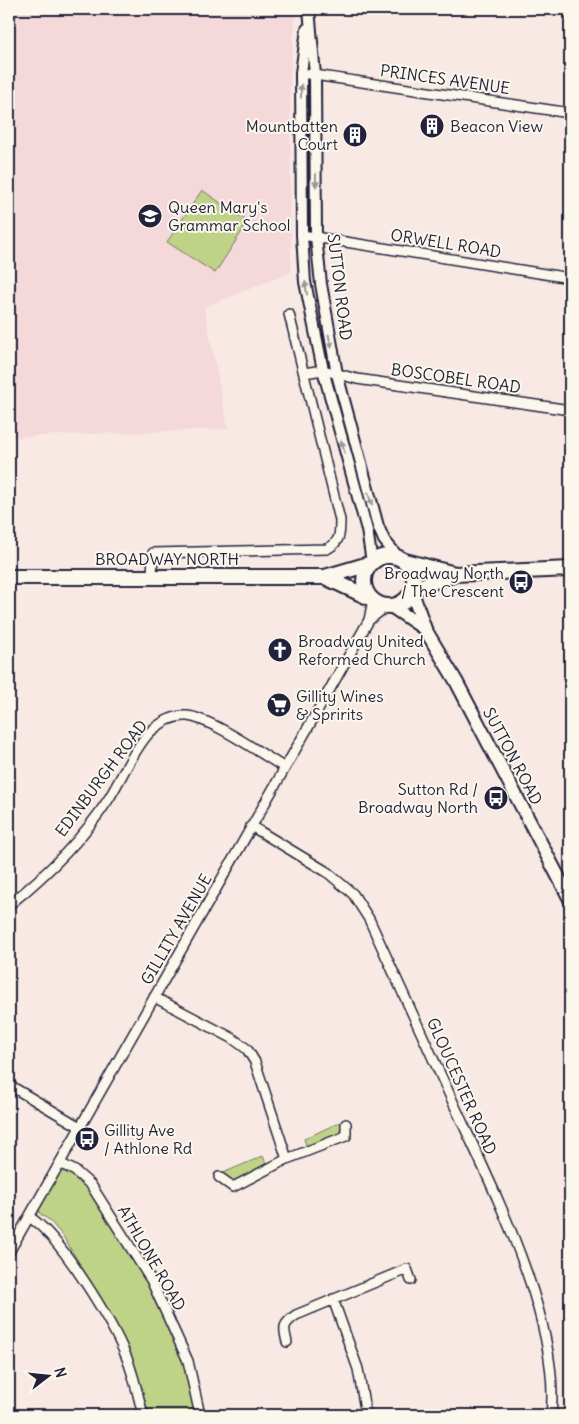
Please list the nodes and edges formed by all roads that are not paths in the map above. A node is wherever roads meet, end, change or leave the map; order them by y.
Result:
1 (309, 9) edge
2 (568, 9) edge
3 (570, 16) edge
4 (302, 73) junction
5 (315, 75) junction
6 (570, 113) edge
7 (302, 234) junction
8 (316, 237) junction
9 (570, 278) edge
10 (289, 314) dead end
11 (323, 370) junction
12 (304, 373) junction
13 (337, 374) junction
14 (570, 410) edge
15 (401, 559) junction
16 (370, 563) junction
17 (570, 569) edge
18 (455, 574) junction
19 (9, 577) edge
20 (152, 577) junction
21 (325, 577) junction
22 (412, 590) junction
23 (371, 599) junction
24 (389, 606) junction
25 (369, 620) junction
26 (425, 629) junction
27 (285, 768) junction
28 (251, 826) junction
29 (570, 899) edge
30 (9, 905) edge
31 (154, 997) junction
32 (9, 1085) edge
33 (346, 1124) dead end
34 (80, 1127) junction
35 (286, 1159) junction
36 (60, 1163) junction
37 (219, 1177) dead end
38 (29, 1217) junction
39 (9, 1252) edge
40 (411, 1280) dead end
41 (333, 1299) junction
42 (287, 1342) dead end
43 (144, 1415) edge
44 (200, 1415) edge
45 (366, 1415) edge
46 (551, 1415) edge

1 - 4 street, SUTTON ROAD
1 - 5 street, SUTTON ROAD
2 - 3 street
4 - 5 street, PRINCES AVENUE
7 -> 4 street, SUTTON ROAD
5 - 6 street, PRINCES AVENUE
5 -> 8 street, SUTTON ROAD
7 - 8 street, ORWELL ROAD
11 -> 7 street, SUTTON ROAD
8 - 9 street, ORWELL ROAD
8 -> 13 street, SUTTON ROAD
10 - 12 street
11 - 12 street
11 - 13 street, BOSCOBEL ROAD
16 -> 11 street, SUTTON ROAD
12 - 20 street
13 - 14 street, BOSCOBEL ROAD
13 -> 15 street, SUTTON ROAD
15 - 16 highway
15 - 18 highway
15 - 22 highway
16 - 21 highway, BROADWAY NORTH
16 - 23 highway
17 - 18 highway
18 - 22 highway
19 - 20 highway, BROADWAY NORTH
20 - 21 highway, BROADWAY NORTH
21 - 23 highway, BROADWAY NORTH
22 - 24 highway
22 - 26 main road, SUTTON ROAD
23 - 24 highway
23 - 25 street, GILLITY AVENUE
24 - 25 street, GILLITY AVENUE
24 - 26 main road, SUTTON ROAD
25 - 27 street, GILLITY AVENUE
26 - 29 main road, SUTTON ROAD
27 - 28 street, GILLITY AVENUE
27 - 30 street, EDINBURGH ROAD
28 - 31 street, GILLITY AVENUE
28 - 46 street, GLOUCESTER ROAD
31 - 34 street, GILLITY AVENUE
31 - 35 street
32 - 34 street
33 - 35 street
34 - 36 street, GILLITY AVENUE
35 - 37 street
36 - 38 street, GILLITY AVENUE
36 - 44 street, ATHLONE ROAD
38 - 39 street, GILLITY AVENUE
38 - 43 street
40 - 41 street
41 - 42 street
41 - 45 street

